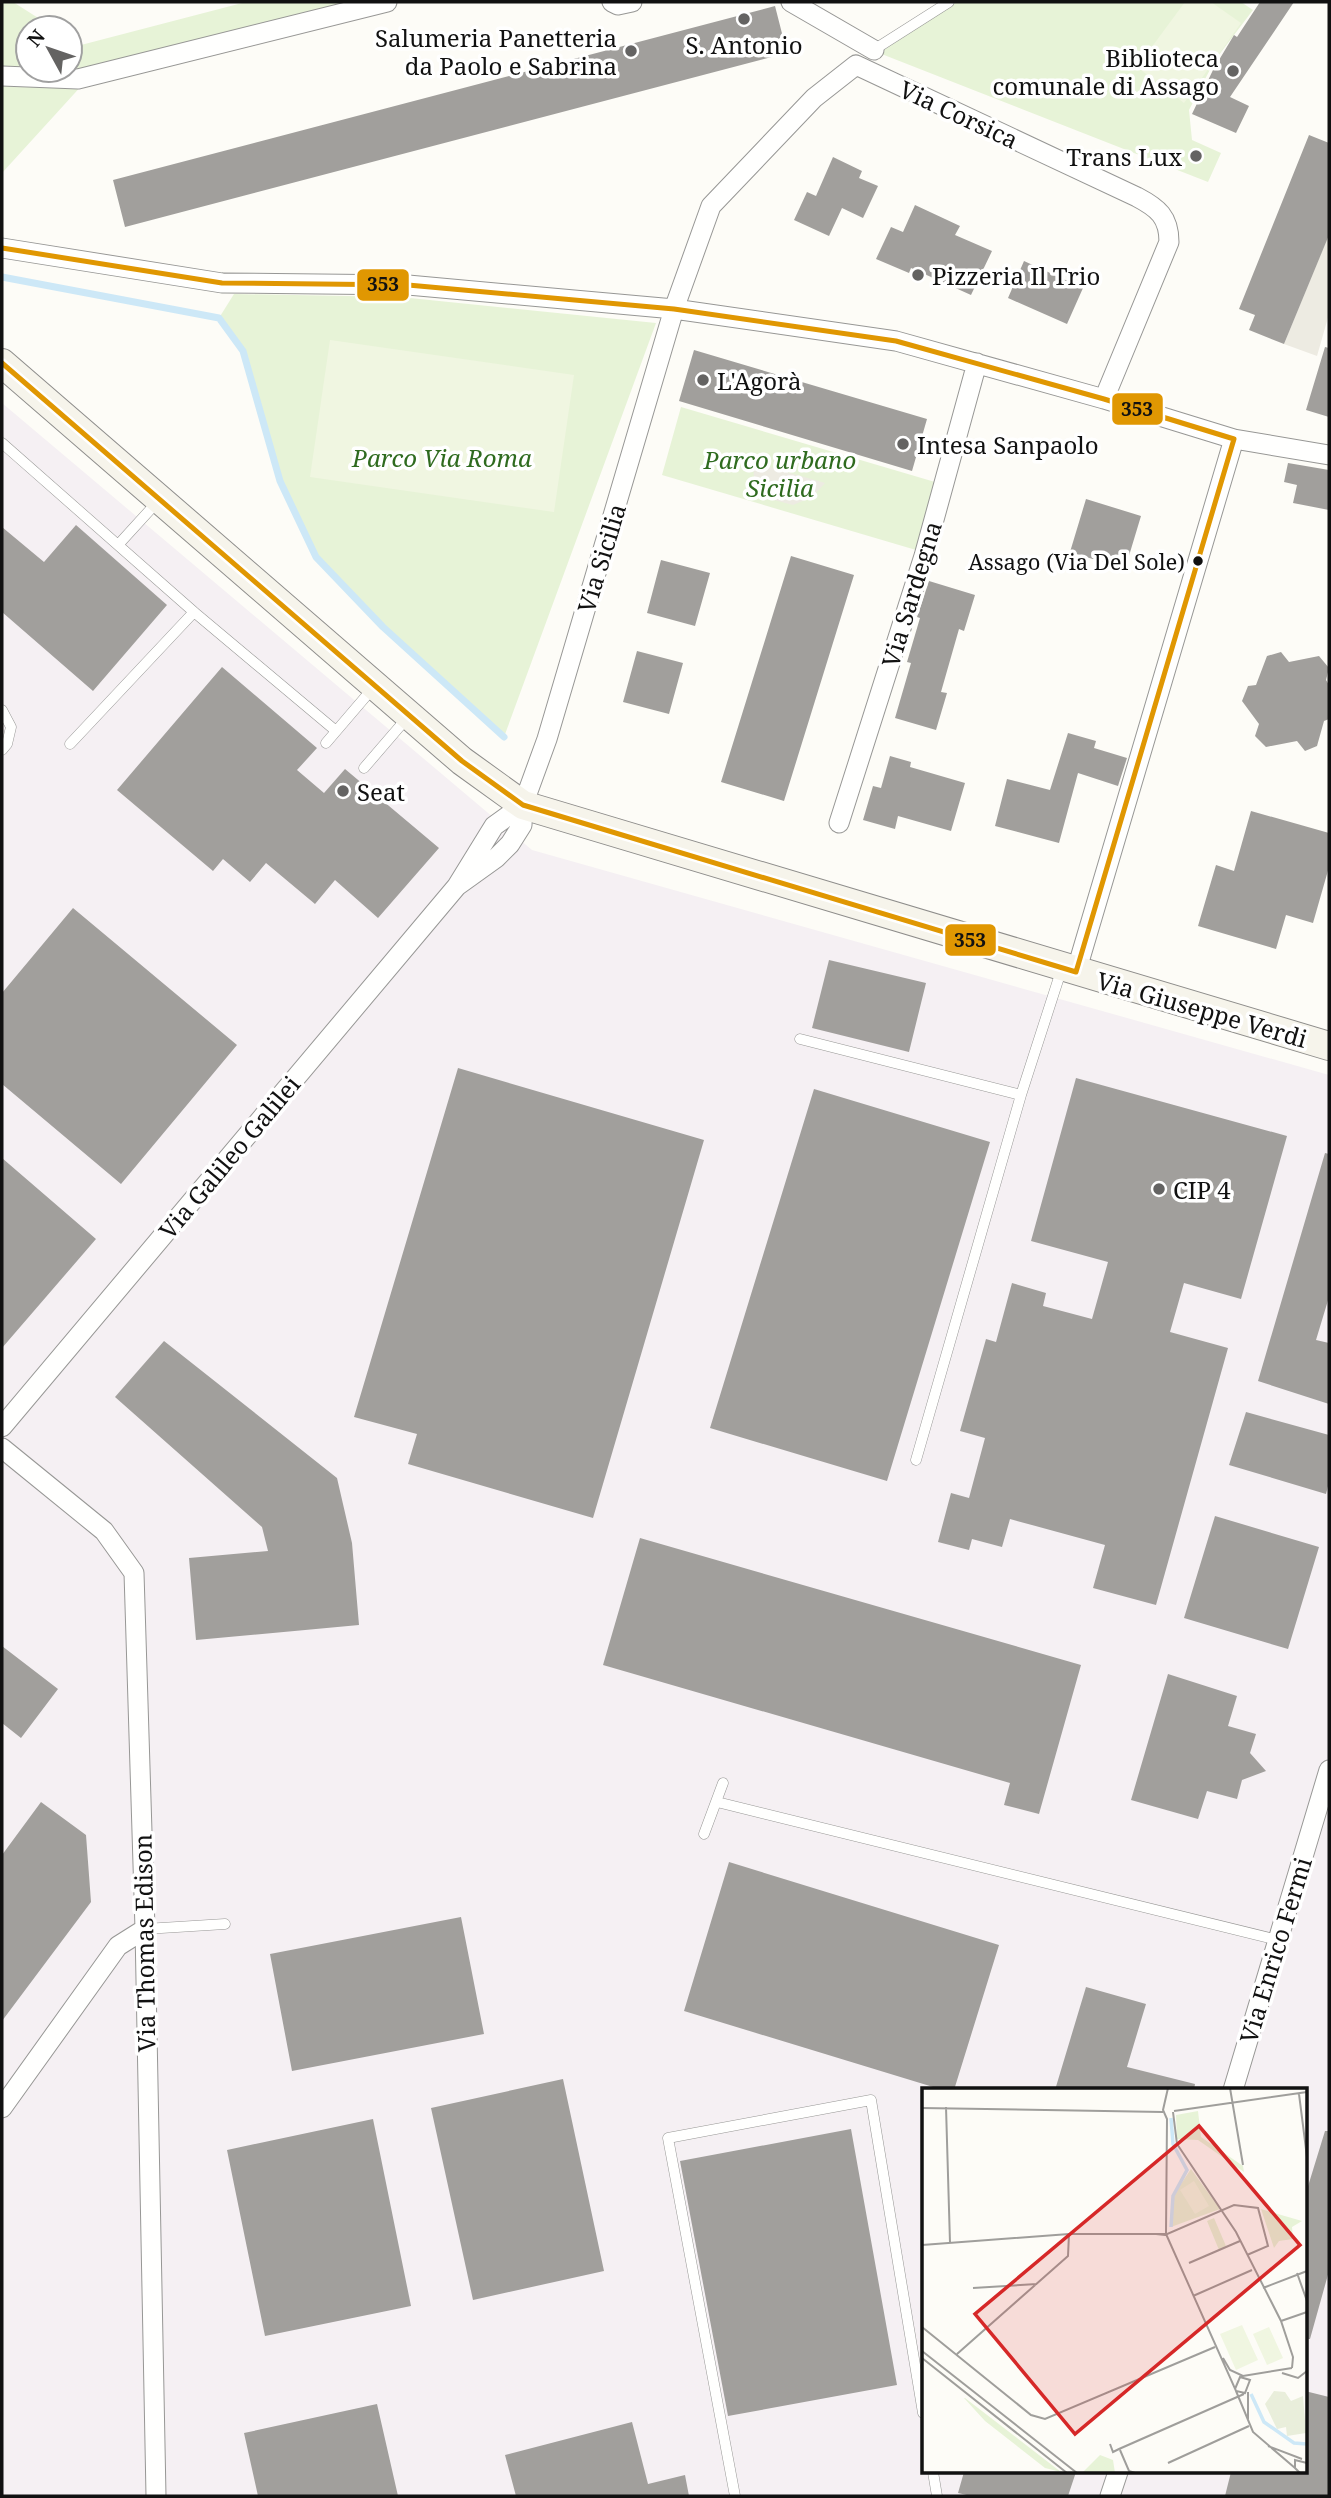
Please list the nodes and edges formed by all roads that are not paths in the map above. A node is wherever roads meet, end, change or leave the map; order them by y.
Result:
1 (387, 2) edge
2 (612, 2) edge
3 (632, 2) edge
4 (791, 2) edge
5 (948, 2) edge
6 (874, 50) junction
7 (856, 65) junction
8 (2, 76) edge
9 (2, 248) edge
10 (674, 309) junction
11 (2, 363) edge
12 (977, 363) junction
13 (1104, 399) junction
14 (1234, 439) junction
15 (2, 443) edge
16 (1329, 455) edge
17 (159, 499) junction
18 (118, 545) junction
19 (194, 612) junction
20 (375, 686) junction
21 (2, 710) edge
22 (410, 716) junction
23 (336, 731) junction
24 (326, 743) dead end
25 (70, 744) dead end
26 (2, 750) edge
27 (364, 768) dead end
28 (523, 805) junction
29 (839, 823) dead end
30 (1069, 970) junction
31 (800, 1039) dead end
32 (1329, 1046) edge
33 (1021, 1095) junction
34 (2, 1427) edge
35 (2, 1448) edge
36 (916, 1460) dead end
37 (1329, 1770) edge
38 (723, 1783) dead end
39 (717, 1802) junction
40 (704, 1833) dead end
41 (225, 1924) dead end
42 (145, 1929) junction
43 (1278, 1940) junction
44 (1234, 2088) edge
45 (2, 2108) edge
46 (922, 2407) edge
47 (933, 2474) edge
48 (1117, 2474) edge
49 (156, 2496) edge
50 (735, 2496) edge
51 (937, 2496) edge
52 (1110, 2496) edge

1 - 8 street
2 - 3 street
4 - 6 street
5 - 6 lane
6 - 7 lane
7 - 10 street
7 - 13 street, Via Corsica
9 - 10 street
10 - 12 street
10 - 28 street, Via Sicilia
11 - 17 main road, Via Giuseppe Verdi
12 - 13 street
12 - 29 street, Via Sardegna
13 - 14 street
14 - 16 street
14 - 30 street
15 - 18 lane
17 - 18 lane
17 - 20 main road, Via Giuseppe Verdi
18 - 19 lane
19 - 23 lane
19 - 25 lane
20 - 22 main road, Via Giuseppe Verdi
20 - 23 lane
21 - 26 lane
22 - 27 lane
22 - 28 main road, Via Giuseppe Verdi
23 - 24 lane
28 - 30 main road, Via Giuseppe Verdi
28 - 34 street, Via Galileo Galilei
30 - 32 main road, Via Giuseppe Verdi
30 - 33 lane
31 - 33 lane
33 - 36 lane
35 - 42 street, Via Thomas Edison
37 - 43 street, Via Enrico Fermi
38 - 39 lane
39 - 40 lane
39 - 43 lane
41 - 42 lane
42 - 45 street
42 - 49 street, Via Thomas Edison
43 - 44 street, Via Enrico Fermi
46 - 50 lane
47 - 51 lane
48 - 52 street

